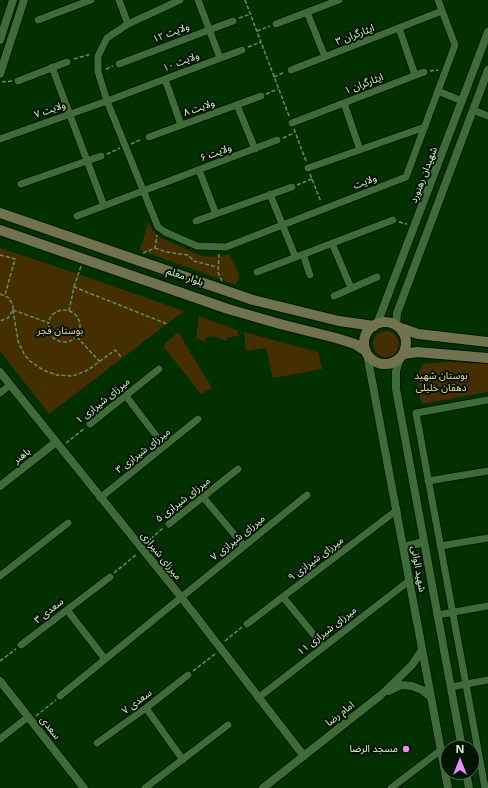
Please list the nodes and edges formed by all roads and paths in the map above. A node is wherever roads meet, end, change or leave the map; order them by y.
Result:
1 (13, 0) edge
2 (24, 0) edge
3 (91, 0) edge
4 (119, 0) edge
5 (180, 0) edge
6 (198, 0) edge
7 (245, 0) edge
8 (339, 0) edge
9 (438, 0) edge
10 (167, 2) edge
11 (442, 11) junction
12 (308, 12) junction
13 (251, 14) junction
14 (38, 20) dead end
15 (233, 21) joint
16 (128, 24) junction
17 (276, 24) joint
18 (399, 28) junction
19 (209, 30) junction
20 (257, 31) junction
21 (488, 32) edge
22 (0, 40) edge
23 (261, 42) junction
24 (242, 50) joint
25 (98, 56) junction
26 (325, 57) junction
27 (220, 58) junction
28 (67, 62) joint
29 (119, 64) joint
30 (52, 67) junction
31 (291, 70) joint
32 (488, 70) edge
33 (98, 72) junction
34 (424, 72) joint
35 (446, 72) junction
36 (0, 74) edge
37 (415, 75) junction
38 (274, 77) junction
39 (165, 79) junction
40 (18, 81) joint
41 (0, 82) edge
42 (279, 89) junction
43 (438, 91) junction
44 (261, 96) joint
45 (107, 101) junction
46 (462, 101) junction
47 (344, 103) junction
48 (237, 105) junction
49 (473, 110) junction
50 (70, 114) junction
51 (488, 116) edge
52 (292, 124) junction
53 (181, 125) junction
54 (425, 128) junction
55 (295, 133) junction
56 (149, 136) joint
57 (0, 139) edge
58 (277, 140) joint
59 (125, 146) junction
60 (254, 149) junction
61 (360, 150) junction
62 (101, 156) joint
63 (87, 161) junction
64 (308, 168) junction
65 (199, 170) junction
66 (312, 179) junction
67 (21, 184) dead end
68 (292, 187) joint
69 (143, 191) junction
70 (270, 194) junction
71 (104, 206) junction
72 (324, 209) junction
73 (0, 213) edge
74 (216, 214) junction
75 (77, 216) dead end
76 (393, 220) joint
77 (196, 221) dead end
78 (283, 225) junction
79 (158, 227) junction
80 (415, 227) junction
81 (0, 230) edge
82 (332, 243) junction
83 (222, 247) junction
84 (155, 248) junction
85 (303, 254) junction
86 (0, 255) edge
87 (295, 256) junction
88 (84, 259) junction
89 (135, 260) junction
90 (218, 267) junction
91 (257, 272) dead end
92 (310, 275) dead end
93 (376, 277) dead end
94 (74, 287) junction
95 (351, 288) junction
96 (227, 292) junction
97 (0, 294) edge
98 (5, 295) junction
99 (334, 296) dead end
100 (13, 310) junction
101 (69, 311) junction
102 (0, 321) edge
103 (49, 323) junction
104 (167, 324) dead end
105 (375, 325) junction
106 (398, 327) junction
107 (77, 336) junction
108 (488, 342) edge
109 (367, 352) junction
110 (402, 356) junction
111 (122, 358) dead end
112 (488, 358) edge
113 (100, 362) junction
114 (159, 369) dead end
115 (0, 372) edge
116 (10, 384) junction
117 (0, 392) edge
118 (126, 396) junction
119 (488, 400) edge
120 (198, 419) dead end
121 (90, 424) joint
122 (58, 445) junction
123 (164, 446) junction
124 (238, 469) dead end
125 (488, 471) edge
126 (428, 481) junction
127 (0, 486) edge
128 (306, 495) dead end
129 (203, 496) junction
130 (100, 498) junction
131 (397, 510) junction
132 (68, 523) dead end
133 (169, 524) joint
134 (488, 538) edge
135 (424, 542) junction
136 (244, 546) junction
137 (440, 546) junction
138 (403, 547) junction
139 (142, 548) junction
140 (0, 576) edge
141 (110, 577) joint
142 (410, 580) junction
143 (181, 597) junction
144 (283, 597) junction
145 (488, 606) edge
146 (66, 610) junction
147 (452, 612) junction
148 (437, 614) junction
149 (247, 624) joint
150 (21, 645) joint
151 (323, 646) junction
152 (220, 648) junction
153 (422, 650) junction
154 (105, 659) junction
155 (0, 661) edge
156 (188, 675) joint
157 (488, 680) edge
158 (0, 681) edge
159 (466, 684) junction
160 (451, 687) junction
161 (381, 695) junction
162 (60, 696) joint
163 (431, 697) junction
164 (258, 698) junction
165 (146, 708) junction
166 (30, 719) junction
167 (228, 725) dead end
168 (0, 739) edge
169 (461, 740) edge
170 (97, 743) dead end
171 (440, 745) edge
172 (440, 751) edge
173 (304, 756) junction
174 (183, 760) junction
175 (84, 788) edge
176 (145, 788) edge
177 (263, 788) edge
178 (391, 788) edge
179 (485, 788) edge

1 - 22 street
2 - 36 street
3 - 14 street
4 - 16 street
5 - 10 street
6 - 19 street
7 - 13 path
8 - 12 street
9 - 11 street
10 - 16 street
11 - 18 street, ایثارگران ۳
11 - 35 street, ولایت
12 - 17 street
12 - 26 street
13 - 15 path
13 - 20 path
15 - 19 street, ولایت ۱۲
16 - 25 street
17 - 20 path
18 - 26 street, ایثارگران ۳
18 - 37 street
19 - 27 street
19 - 29 street, ولایت ۱۲
20 - 23 path
21 - 46 street, شهیدان رهنورد
23 - 24 path
23 - 38 path
24 - 27 street, ولایت ۱۰
25 - 28 path
25 - 33 street
26 - 31 street, ایثارگران ۳
27 - 39 street, ولایت ۱۰
28 - 30 street
29 - 33 path
30 - 40 street
30 - 50 street
31 - 38 path
32 - 49 street
33 - 45 street
34 - 35 path
34 - 37 street, ایثارگران ۱
35 - 43 street, ولایت
37 - 47 street, ایثارگران ۱
38 - 42 path
39 - 45 street, ولایت ۱۰
39 - 53 street
40 - 41 path
42 - 44 path
42 - 52 path
43 - 46 street
43 - 54 street, ولایت
44 - 48 street, ولایت ۸
45 - 50 street, ولایت ۷
45 - 59 street
46 - 80 street, شهیدان رهنورد
47 - 52 street, ایثارگران ۱
47 - 61 street
48 - 53 street, ولایت ۸
48 - 60 street
49 - 51 street
49 - 106 street
50 - 57 street, ولایت ۷
50 - 63 street
52 - 55 path
53 - 56 street, ولایت ۸
54 - 61 street
54 - 72 street, ولایت
55 - 58 path
55 - 64 path
56 - 59 path
58 - 60 street, ولایت ۶
59 - 62 path
59 - 69 street
60 - 65 street, ولایت ۶
61 - 64 street
62 - 63 street
63 - 67 street
63 - 71 street
64 - 66 path
65 - 69 street, ولایت ۶
65 - 74 street
66 - 68 path
66 - 72 path
68 - 70 street
69 - 71 street, ولایت ۶
69 - 79 street
70 - 74 street
70 - 78 street
71 - 75 street, ولایت ۶
72 - 78 street, ولایت
73 - 89 main road, بلوار معلم
74 - 77 street
76 - 80 path
76 - 82 street
78 - 83 street, ولایت
78 - 87 street
79 - 83 street, ولایت
79 - 84 path
80 - 105 street, شهیدان رهنورد
81 - 88 main road, بلوار معلم
82 - 85 street
82 - 95 street
83 - 90 path
84 - 89 path
84 - 90 path
85 - 87 street
85 - 92 street
86 - 98 path
87 - 91 street
88 - 94 path
88 - 109 main road, بلوار معلم
89 - 96 main road, بلوار معلم
90 - 96 path
93 - 95 street
94 - 101 path
94 - 104 path
95 - 99 street
96 - 105 main road, بلوار معلم
97 - 98 path
98 - 100 path
100 - 102 path
100 - 103 path
100 - 113 path
101 - 103 path
101 - 107 path
103 - 107 path
105 - 106 main road
105 - 109 main road
106 - 108 main road
106 - 110 main road
107 - 113 path
109 - 110 main road
109 - 131 street, شهید الوانی
110 - 112 main road
110 - 135 street, شهید الوانی
111 - 113 path
114 - 118 street, میرزای شیرازی ۱
115 - 116 street, میرزای شیرازی
116 - 117 street
116 - 122 street, میرزای شیرازی
118 - 121 street, میرزای شیرازی ۱
118 - 123 street
119 - 126 street
120 - 123 street, میرزای شیرازی ۳
121 - 122 path, میرزای شیرازی ۱
122 - 127 street, باهنر
122 - 130 street, میرزای شیرازی
123 - 130 street, میرزای شیرازی ۳
124 - 129 street, میرزای شیرازی ۵
125 - 126 street
126 - 137 street
128 - 136 street, میرزای شیرازی ۷
129 - 133 street, میرزای شیرازی ۵
129 - 136 street
130 - 139 street, میرزای شیرازی
131 - 138 street, شهید الوانی
131 - 144 street, میرزای شیرازی ۹
132 - 140 street
133 - 139 path, میرزای شیرازی ۵
134 - 137 street
135 - 138 street
135 - 148 street, شهید الوانی
136 - 143 street, میرزای شیرازی ۷
137 - 147 street
138 - 142 street, شهید الوانی
139 - 141 path, میرزای شیرازی ۵
139 - 143 street, میرزای شیرازی
141 - 146 street, سعدی ۳
142 - 151 street, میرزای شیرازی ۱۱
142 - 153 street, شهید الوانی
143 - 152 street, میرزای شیرازی
143 - 154 street, میرزای شیرازی ۷
144 - 149 street, میرزای شیرازی ۹
144 - 151 street
145 - 147 street
146 - 150 street, سعدی ۳
146 - 154 street
147 - 148 street
147 - 159 street
148 - 160 street, شهید الوانی
149 - 152 path
150 - 155 path
151 - 164 street, میرزای شیرازی ۱۱
152 - 156 path
152 - 164 street, میرزای شیرازی
153 - 161 street, امام رضا
153 - 163 street, شهید الوانی
154 - 162 street, میرزای شیرازی ۷
156 - 165 street, سعدی ۷
157 - 159 street
158 - 166 street, سعدی
159 - 160 street
159 - 179 street
160 - 169 street, شهید الوانی
161 - 163 street
161 - 173 street, امام رضا
162 - 166 path
163 - 171 street, شهید الوانی
164 - 173 street, میرزای شیرازی
165 - 170 street, سعدی ۷
165 - 174 street
166 - 168 street
166 - 175 street, سعدی
167 - 174 street
172 - 178 street
173 - 177 street, امام رضا
174 - 176 street

